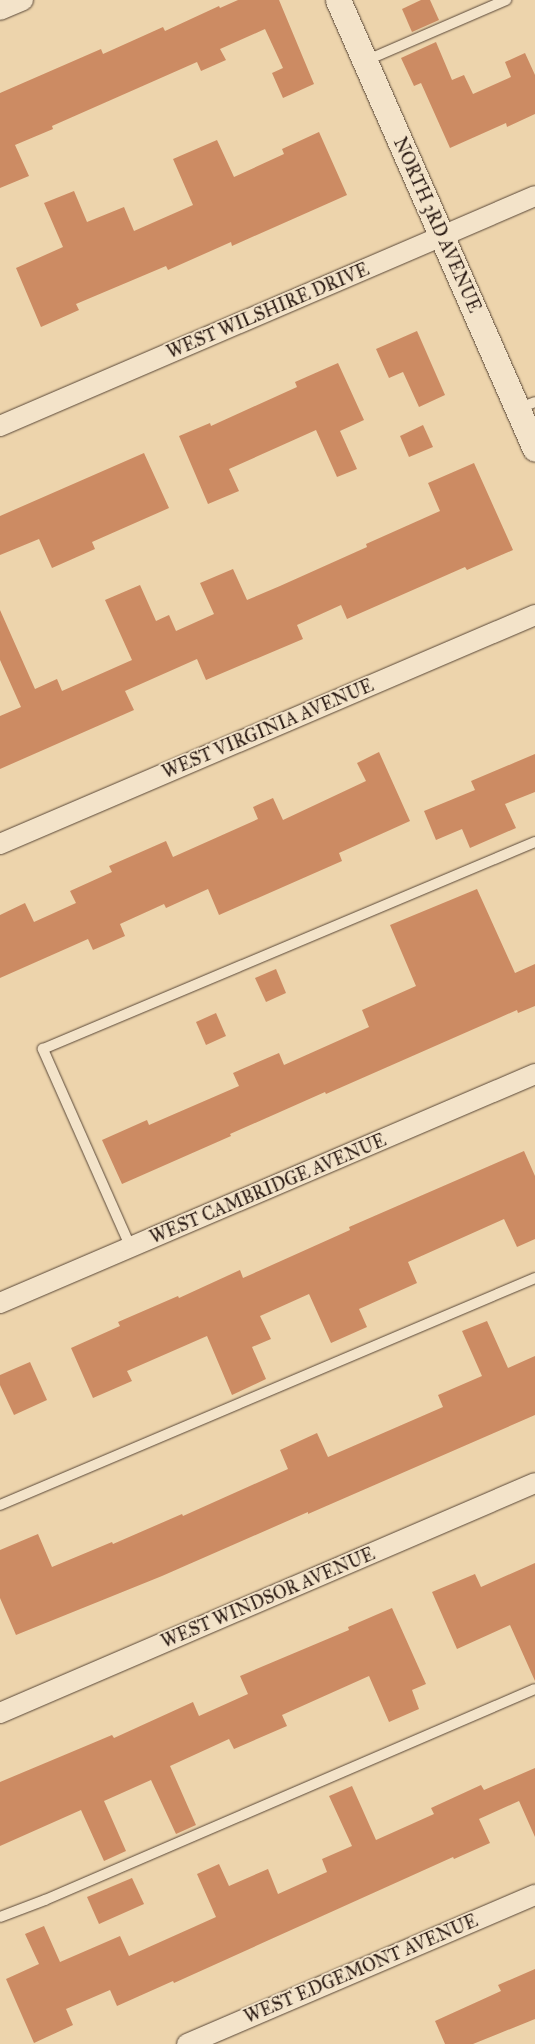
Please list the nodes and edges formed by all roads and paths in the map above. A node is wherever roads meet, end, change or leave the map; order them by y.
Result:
1 (23, 0) edge
2 (338, 0) edge
3 (506, 0) edge
4 (0, 10) edge
5 (365, 61) junction
6 (535, 196) edge
7 (441, 236) junction
8 (526, 405) edge
9 (0, 426) edge
10 (535, 449) edge
11 (535, 615) edge
12 (535, 842) edge
13 (0, 844) edge
14 (535, 1074) edge
15 (131, 1248) junction
16 (535, 1278) edge
17 (0, 1303) edge
18 (535, 1483) edge
19 (0, 1505) edge
20 (535, 1689) edge
21 (0, 1713) edge
22 (535, 1895) edge
23 (0, 1917) edge
24 (187, 2044) edge

1 - 4 street
2 - 5 street, NORTH 3RD AVENUE
3 - 5 lane
5 - 7 street, NORTH 3RD AVENUE
6 - 7 street, WEST WILSHIRE DRIVE
7 - 8 street, NORTH 3RD AVENUE
7 - 9 street, WEST WILSHIRE DRIVE
8 - 10 street, NORTH 3RD AVENUE
11 - 13 street, WEST VIRGINIA AVENUE
12 - 15 lane
14 - 15 street, WEST CAMBRIDGE AVENUE
15 - 17 street, WEST CAMBRIDGE AVENUE
16 - 19 lane
18 - 21 street, WEST WINDSOR AVENUE
20 - 23 lane
22 - 24 street, WEST EDGEMONT AVENUE

